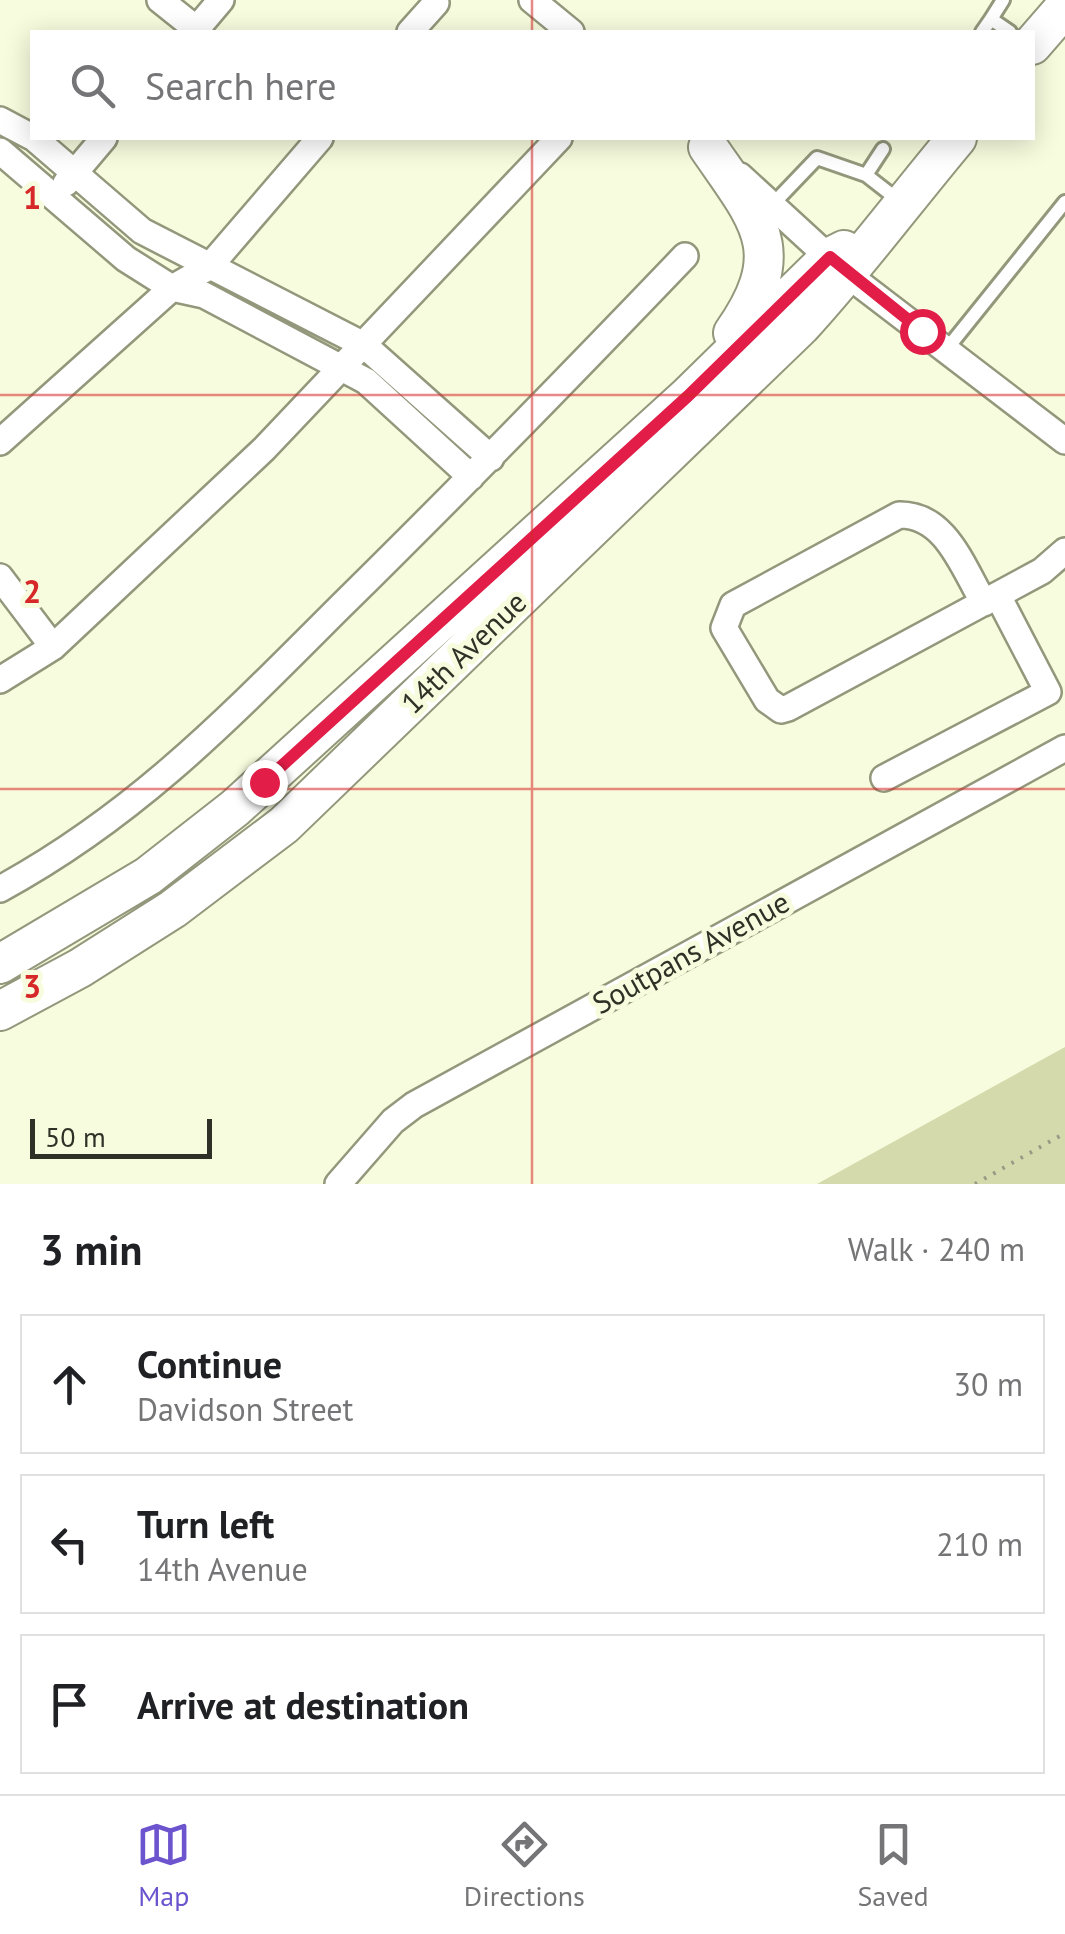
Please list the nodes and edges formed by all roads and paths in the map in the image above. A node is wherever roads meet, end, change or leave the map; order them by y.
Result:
1 (160, 0) edge
2 (221, 0) edge
3 (532, 0) edge
4 (1003, 0) edge
5 (436, 3) dead end
6 (1065, 7) edge
7 (992, 19) junction
8 (195, 30) edge
9 (198, 30) edge
10 (412, 30) edge
11 (569, 30) edge
12 (984, 30) edge
13 (1007, 30) edge
14 (1035, 42) edge
15 (0, 120) edge
16 (30, 135) edge
17 (37, 140) edge
18 (102, 140) edge
19 (318, 140) edge
20 (557, 140) edge
21 (955, 140) edge
22 (702, 142) edge
23 (884, 149) dead end
24 (0, 152) edge
25 (75, 172) junction
26 (866, 175) junction
27 (54, 199) junction
28 (1065, 202) edge
29 (773, 204) junction
30 (902, 204) junction
31 (685, 256) dead end
32 (839, 266) junction
33 (209, 267) junction
34 (172, 288) junction
35 (364, 345) junction
36 (946, 350) junction
37 (344, 368) junction
38 (688, 396) junction
39 (0, 442) edge
40 (1065, 442) edge
41 (491, 458) junction
42 (471, 477) junction
43 (1065, 551) edge
44 (0, 577) edge
45 (991, 599) junction
46 (52, 648) junction
47 (0, 680) edge
48 (1056, 688) edge
49 (1065, 748) edge
50 (884, 778) dead end
51 (0, 889) edge
52 (0, 964) edge
53 (0, 1011) edge
54 (1065, 1133) edge
55 (338, 1184) edge
56 (975, 1184) edge

1 - 8 street
2 - 9 street
3 - 11 street
4 - 7 lane
5 - 10 street
6 - 14 main road
7 - 12 lane
7 - 13 lane
15 - 16 street
17 - 25 street
18 - 25 street
19 - 33 street
20 - 35 street
21 - 30 main road, 14th Avenue
22 - 29 street
22 - 38 main road
23 - 26 lane
24 - 27 street
25 - 27 street
25 - 33 street
26 - 29 lane
26 - 30 lane
27 - 34 street
28 - 36 lane
29 - 32 street
30 - 32 main road, 14th Avenue
31 - 41 street
32 - 36 street
32 - 38 main road, 14th Avenue
32 - 53 main road, 14th Avenue
33 - 34 street
33 - 35 street
34 - 37 street
34 - 39 street
35 - 37 street
35 - 41 street
36 - 40 street
37 - 42 street
37 - 46 street
38 - 52 main road, 14th Avenue
41 - 42 street
42 - 51 street
43 - 45 street
44 - 46 street
45 - 45 street
45 - 48 street
46 - 47 street
48 - 50 street
49 - 55 street, Soutpans Avenue
54 - 56 path

